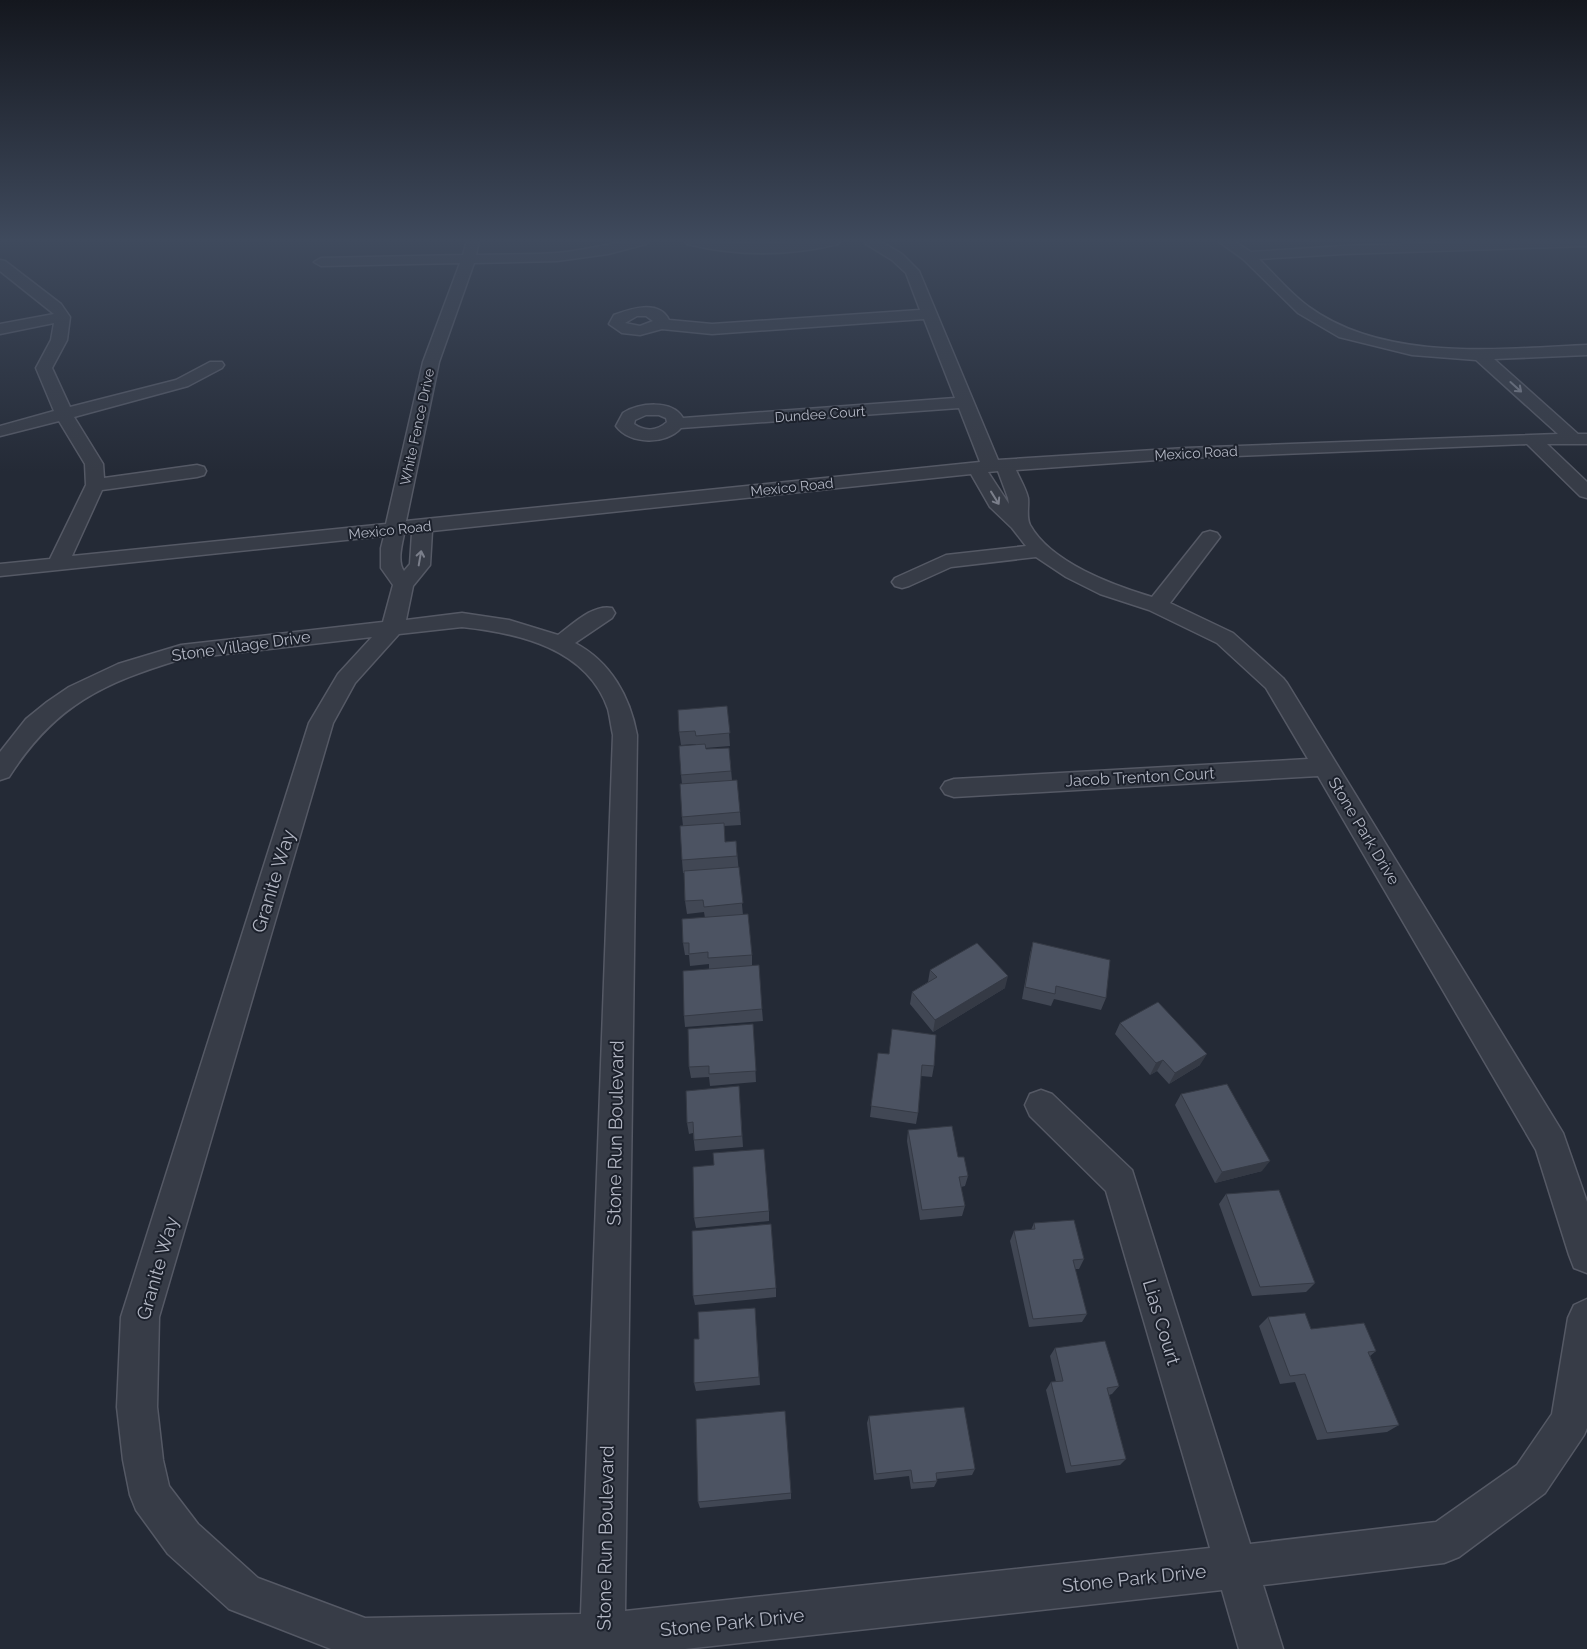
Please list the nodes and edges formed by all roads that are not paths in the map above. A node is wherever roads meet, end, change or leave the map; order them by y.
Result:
1 (64, 317) edge
2 (59, 318) edge
3 (447, 318) edge
4 (874, 318) edge
5 (931, 318) edge
6 (1317, 318) edge
7 (660, 324) dead end
8 (0, 329) edge
9 (1587, 350) edge
10 (1500, 354) junction
11 (1480, 355) junction
12 (216, 365) dead end
13 (965, 402) junction
14 (1560, 405) dead end
15 (64, 414) junction
16 (676, 423) dead end
17 (0, 431) edge
18 (1583, 433) edge
19 (1530, 439) junction
20 (991, 466) junction
21 (196, 471) dead end
22 (95, 485) junction
23 (1587, 492) edge
24 (1019, 524) junction
25 (422, 526) junction
26 (396, 529) junction
27 (1210, 537) dead end
28 (1040, 550) junction
29 (58, 564) junction
30 (0, 570) edge
31 (902, 582) dead end
32 (403, 585) junction
33 (1157, 605) junction
34 (604, 613) dead end
35 (393, 627) junction
36 (559, 644) junction
37 (1326, 767) junction
38 (0, 771) edge
39 (954, 788) dead end
40 (1041, 1106) dead end
41 (1587, 1255) edge
42 (1587, 1318) edge
43 (1582, 1378) edge
44 (1236, 1567) junction
45 (602, 1643) edge
46 (1261, 1649) edge

1 - 15 street
2 - 8 street
3 - 26 street, White Fence Drive
4 - 7 street
5 - 13 street
6 - 11 street
9 - 10 street
10 - 11 street
10 - 14 street
11 -> 18 street
12 - 15 street
13 - 16 street, Dundee Court
13 - 20 street
15 - 17 street
15 - 22 street
18 - 19 street, Mexico Road
19 - 20 street, Mexico Road
19 - 23 street
20 - 24 street
20 -> 24 street, Stone Park Drive
20 - 25 street, Mexico Road
21 - 22 street
22 - 29 street
24 - 28 street, Stone Park Drive
25 - 26 street, Mexico Road
32 -> 25 street, Granite Way
26 - 29 street, Mexico Road
26 - 32 street
27 - 33 street
28 - 31 street
28 - 33 street, Stone Park Drive
29 - 30 street, Mexico Road
32 - 35 street, Granite Way
33 - 37 street, Stone Park Drive
34 - 36 street
35 - 36 street, Stone Run Boulevard
35 - 38 street, Stone Village Drive
35 - 45 street, Granite Way
36 - 45 street, Stone Run Boulevard
37 - 39 street, Jacob Trenton Court
37 - 41 street, Stone Park Drive
40 - 44 street, Lias Court
42 - 43 street, Stone Park Drive
43 - 44 street, Stone Park Drive
44 - 45 street, Stone Park Drive
44 - 46 street, Lias Court

